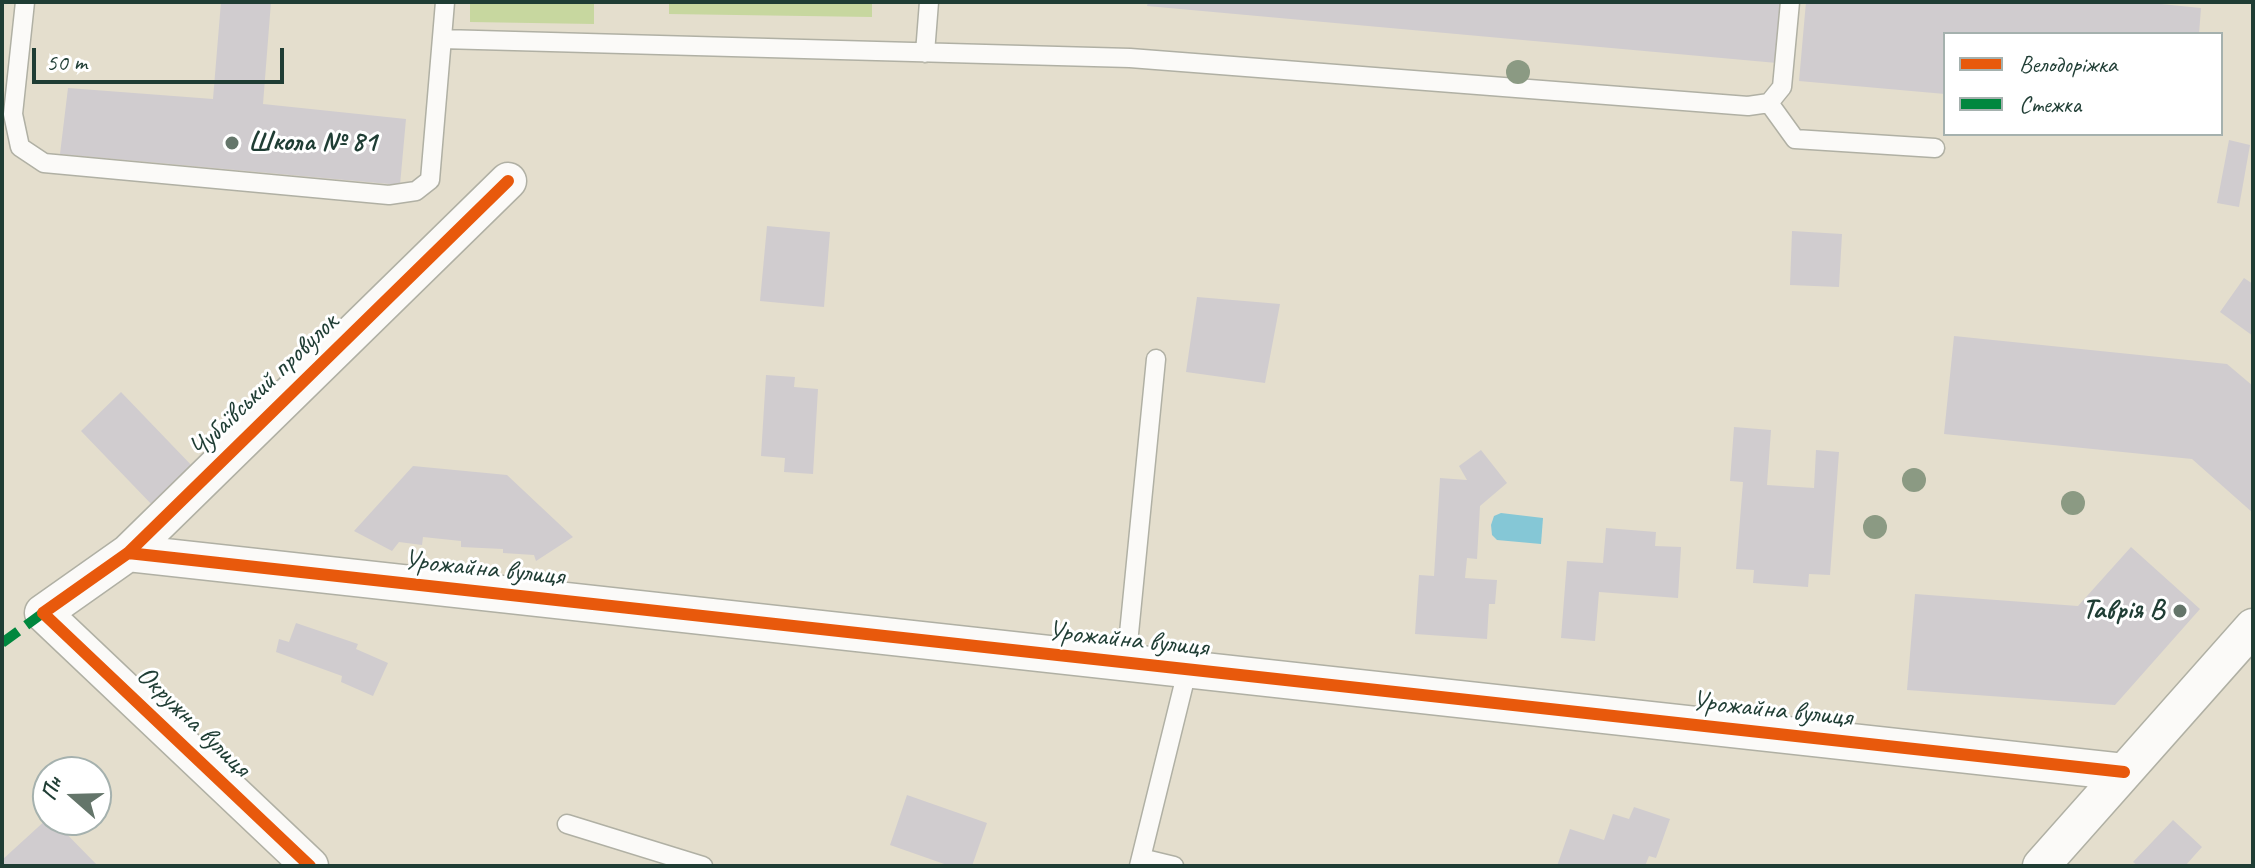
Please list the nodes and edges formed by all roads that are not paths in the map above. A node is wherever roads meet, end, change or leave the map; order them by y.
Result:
1 (25, 2) edge
2 (445, 2) edge
3 (929, 2) edge
4 (1790, 2) edge
5 (442, 39) junction
6 (925, 53) junction
7 (1769, 103) junction
8 (1935, 148) dead end
9 (508, 181) dead end
10 (1156, 359) dead end
11 (128, 553) junction
12 (43, 613) joint
13 (2253, 627) edge
14 (1126, 664) junction
15 (1187, 671) junction
16 (2124, 772) junction
17 (567, 824) dead end
18 (1140, 862) edge
19 (310, 866) edge
20 (703, 866) edge
21 (1174, 866) edge
22 (2041, 866) edge

1 - 5 lane
2 - 5 lane
3 - 6 lane
4 - 7 lane
5 - 6 lane
6 - 7 lane
7 - 8 lane
9 - 11 street, Чубаївський провулок
10 - 14 lane
11 - 12 street, Чубаївський провулок
11 - 14 street, Урожайна вулиця
12 - 19 street, Окружна вулиця
13 - 16 street
14 - 15 street, Урожайна вулиця
15 - 16 street, Урожайна вулиця
15 - 18 lane
16 - 22 street
17 - 20 lane
18 - 21 lane

